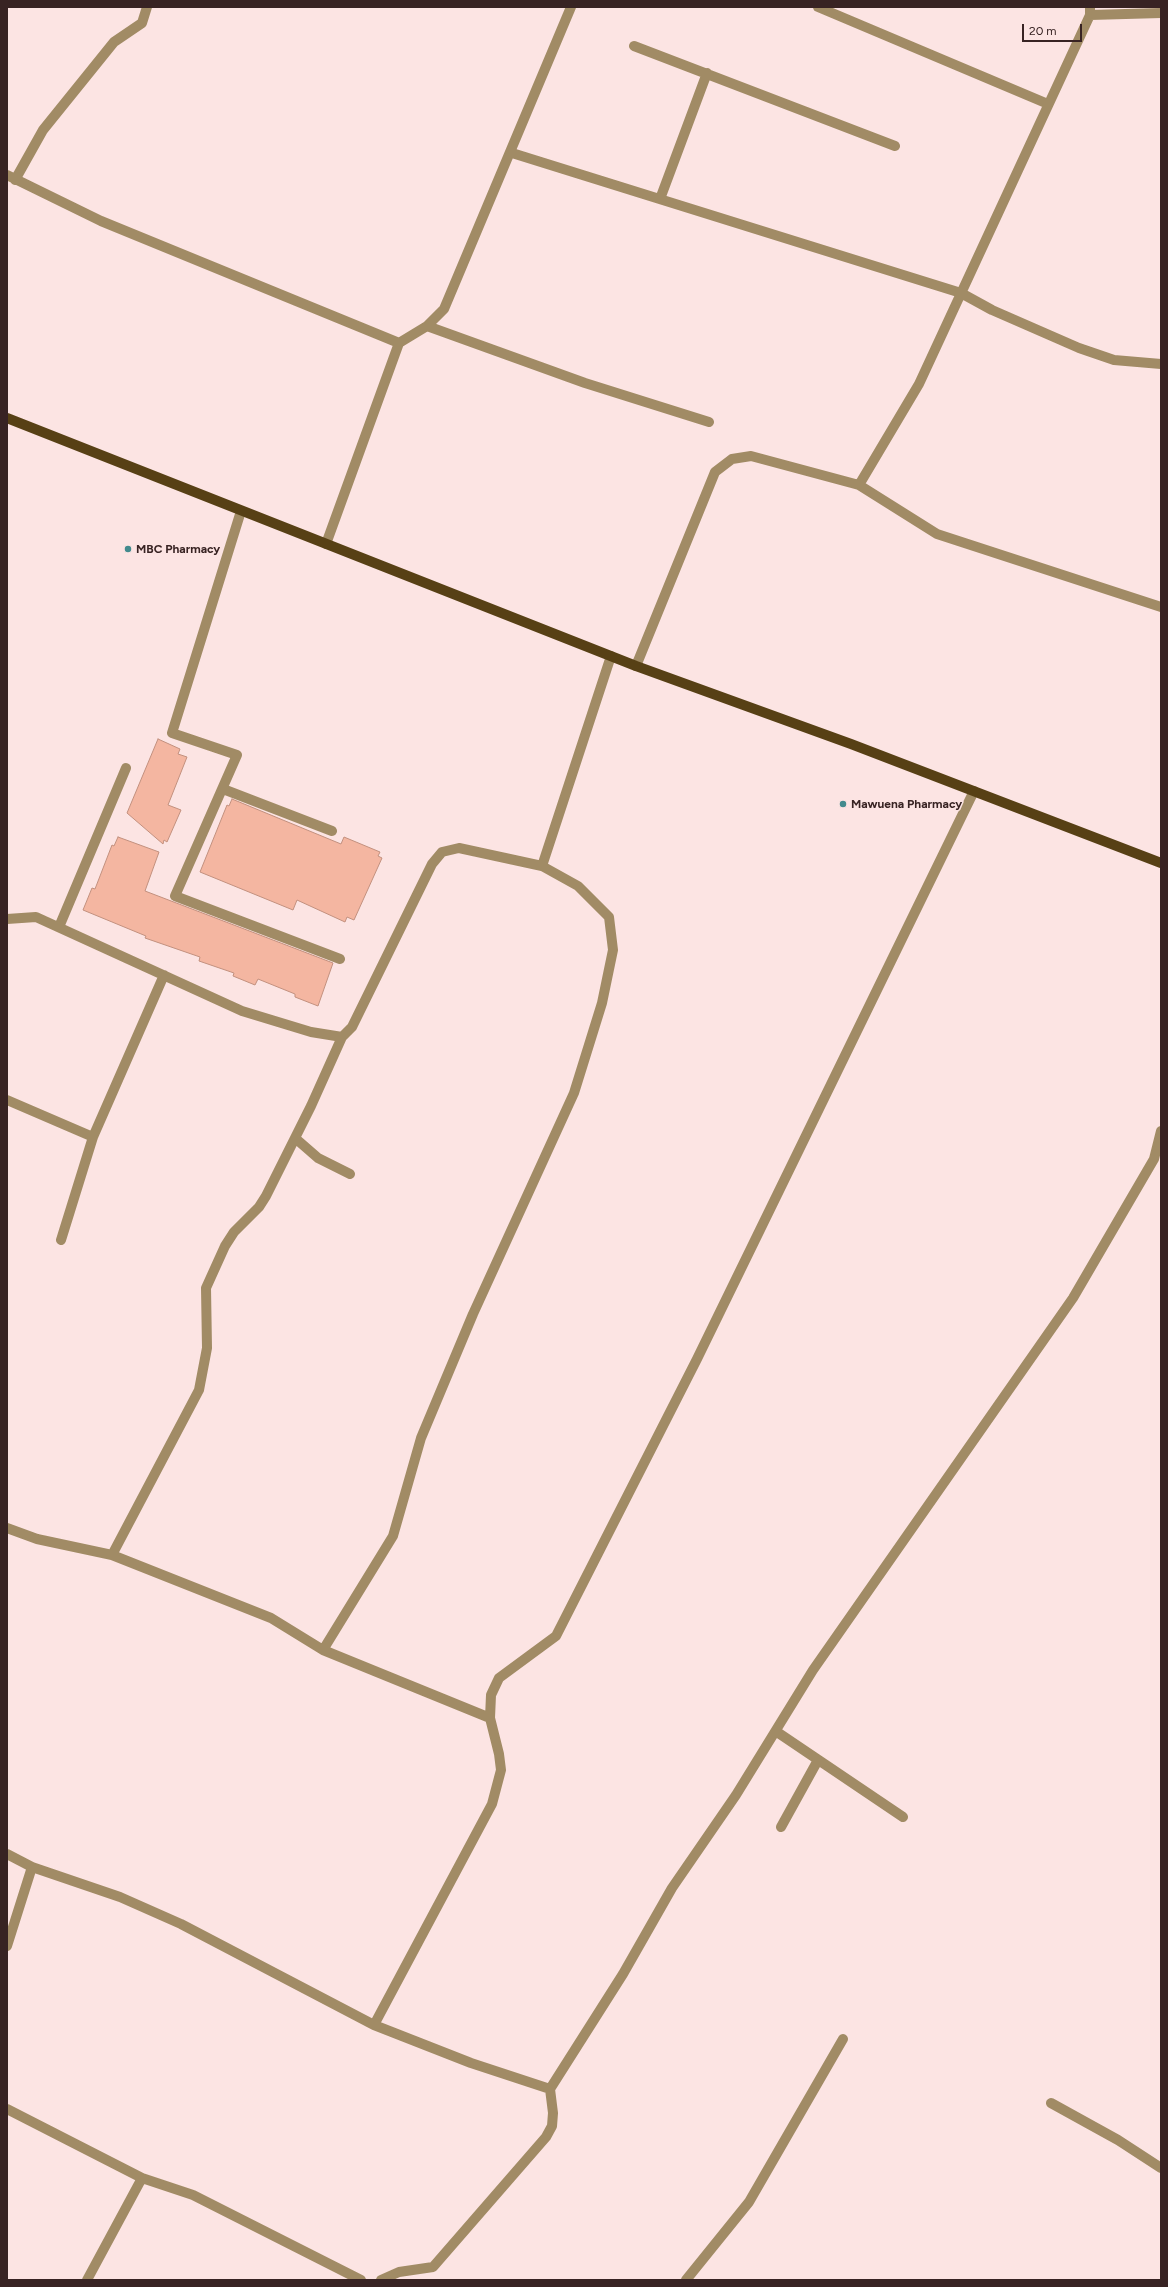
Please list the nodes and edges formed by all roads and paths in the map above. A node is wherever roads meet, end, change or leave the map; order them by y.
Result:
1 (147, 7) edge
2 (571, 7) edge
3 (818, 7) edge
4 (1090, 11) edge
5 (1161, 13) edge
6 (634, 46) dead end
7 (708, 73) junction
8 (1048, 104) junction
9 (895, 146) dead end
10 (512, 153) junction
11 (11, 178) edge
12 (660, 199) junction
13 (961, 293) junction
14 (426, 326) junction
15 (399, 343) junction
16 (1161, 364) edge
17 (7, 418) edge
18 (710, 422) dead end
19 (859, 485) junction
20 (241, 511) junction
21 (326, 544) junction
22 (1161, 607) edge
23 (611, 656) junction
24 (636, 666) junction
25 (126, 768) dead end
26 (223, 789) junction
27 (974, 791) junction
28 (332, 831) dead end
29 (1161, 863) edge
30 (542, 866) junction
31 (7, 919) edge
32 (59, 927) junction
33 (340, 959) dead end
34 (164, 975) junction
35 (342, 1037) junction
36 (7, 1100) edge
37 (1161, 1131) edge
38 (93, 1137) junction
39 (295, 1138) junction
40 (350, 1174) dead end
41 (61, 1240) dead end
42 (7, 1528) edge
43 (112, 1554) junction
44 (323, 1650) junction
45 (490, 1718) junction
46 (777, 1732) junction
47 (818, 1760) junction
48 (903, 1817) dead end
49 (781, 1827) dead end
50 (7, 1854) edge
51 (32, 1867) junction
52 (7, 1946) edge
53 (374, 2025) junction
54 (843, 2039) dead end
55 (550, 2089) junction
56 (1052, 2103) dead end
57 (7, 2109) edge
58 (1161, 2168) edge
59 (142, 2178) junction
60 (86, 2280) edge
61 (361, 2280) edge
62 (381, 2280) edge
63 (686, 2280) edge

1 - 11 street
2 - 10 street
3 - 8 street
4 - 5 street
4 - 8 street
6 - 7 street
7 - 9 street
7 - 12 street
8 - 13 street
10 - 12 street
10 - 14 street
11 - 15 street
12 - 13 street
13 - 16 street
13 - 19 street
14 - 15 street
14 - 18 street
15 - 21 street
17 - 20 main road
19 - 22 street
19 - 24 street
20 - 21 main road
20 - 26 street
21 - 23 main road
23 - 24 main road
23 - 30 street
24 - 27 main road
25 - 32 street
26 - 28 street
26 - 33 street
27 - 29 main road
27 - 45 street
30 - 35 street
30 - 44 street
31 - 32 street
32 - 34 street
34 - 35 street
34 - 38 street
35 - 39 street
36 - 38 street
37 - 46 street
38 - 41 street
39 - 40 street
39 - 43 street
42 - 43 street
43 - 44 street
44 - 45 street
45 - 53 street
46 - 47 street
46 - 55 street
47 - 48 street
47 - 49 street
50 - 51 street
51 - 52 street
51 - 53 street
53 - 55 street
54 - 63 street
55 - 62 street
56 - 58 street
57 - 59 street
59 - 60 street
59 - 61 street

